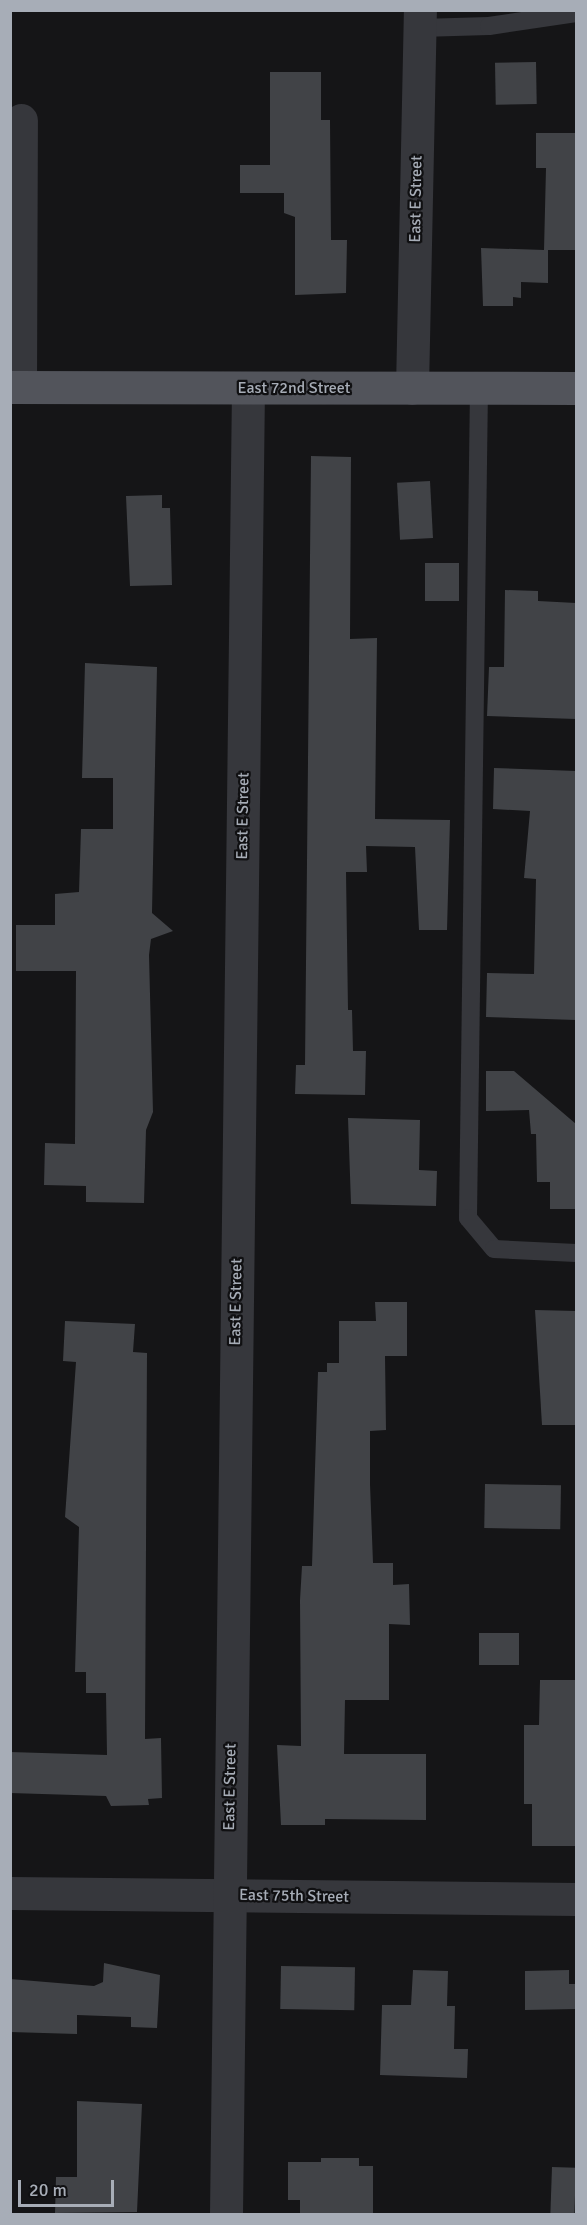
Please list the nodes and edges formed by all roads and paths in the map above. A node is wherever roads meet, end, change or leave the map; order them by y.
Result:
1 (576, 13) edge
2 (420, 19) edge
3 (21, 120) dead end
4 (15, 387) edge
5 (248, 388) junction
6 (412, 388) junction
7 (479, 388) junction
8 (576, 388) edge
9 (576, 1253) edge
10 (10, 1893) edge
11 (228, 1895) junction
12 (576, 1899) edge
13 (226, 2214) edge

1 - 2 lane
2 - 6 street, East E Street
3 - 4 street
4 - 5 main road, East 72nd Street
5 - 6 main road, East 72nd Street
5 - 11 street, East E Street
6 - 7 main road, East 72nd Street
7 - 8 main road, East 72nd Street
7 - 9 lane
10 - 11 street, East 75th Street
11 - 12 street, East 75th Street
11 - 13 street, East E Street

